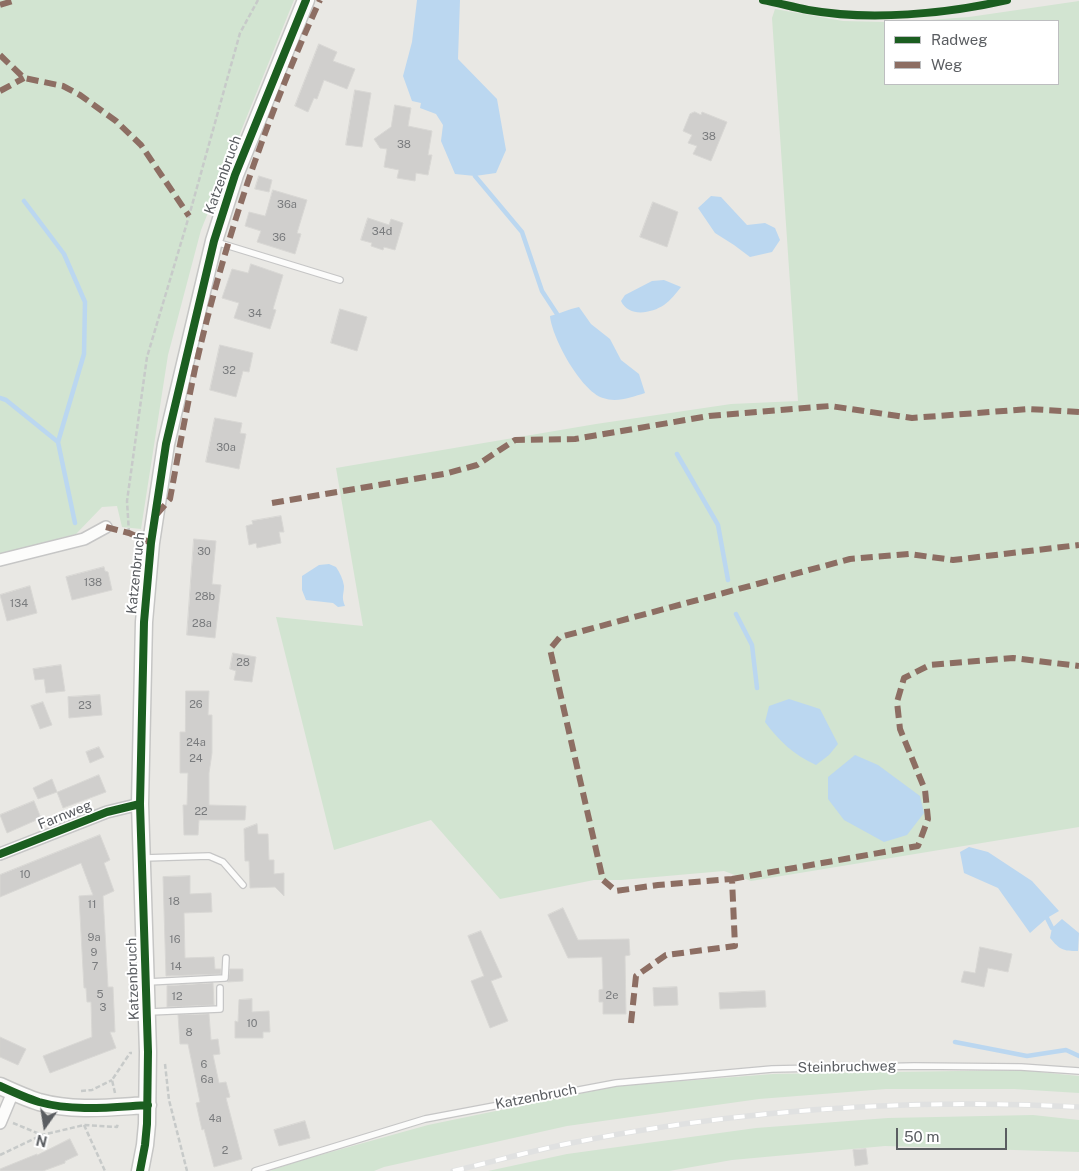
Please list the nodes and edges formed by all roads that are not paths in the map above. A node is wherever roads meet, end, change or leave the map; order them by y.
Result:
1 (306, 0) edge
2 (214, 241) junction
3 (340, 280) dead end
4 (106, 527) dead end
5 (0, 560) edge
6 (140, 804) junction
7 (0, 854) edge
8 (142, 858) junction
9 (243, 885) dead end
10 (226, 958) dead end
11 (146, 982) junction
12 (220, 988) dead end
13 (147, 1012) junction
14 (1079, 1071) edge
15 (616, 1082) joint
16 (6, 1089) edge
17 (148, 1105) junction
18 (1, 1121) edge
19 (140, 1171) edge
20 (255, 1171) edge

1 - 2 street, Katzenbruch
2 - 3 lane
2 - 6 street, Katzenbruch
4 - 5 street
6 - 7 street, Farnweg
6 - 8 street, Katzenbruch
8 - 9 lane
8 - 11 street, Katzenbruch
10 - 11 lane
11 - 13 street, Katzenbruch
12 - 13 lane
13 - 17 street, Katzenbruch
14 - 15 lane, Steinbruchweg
15 - 20 lane, Katzenbruch
16 - 17 street
16 - 18 street
17 - 19 street, Katzenbruch

